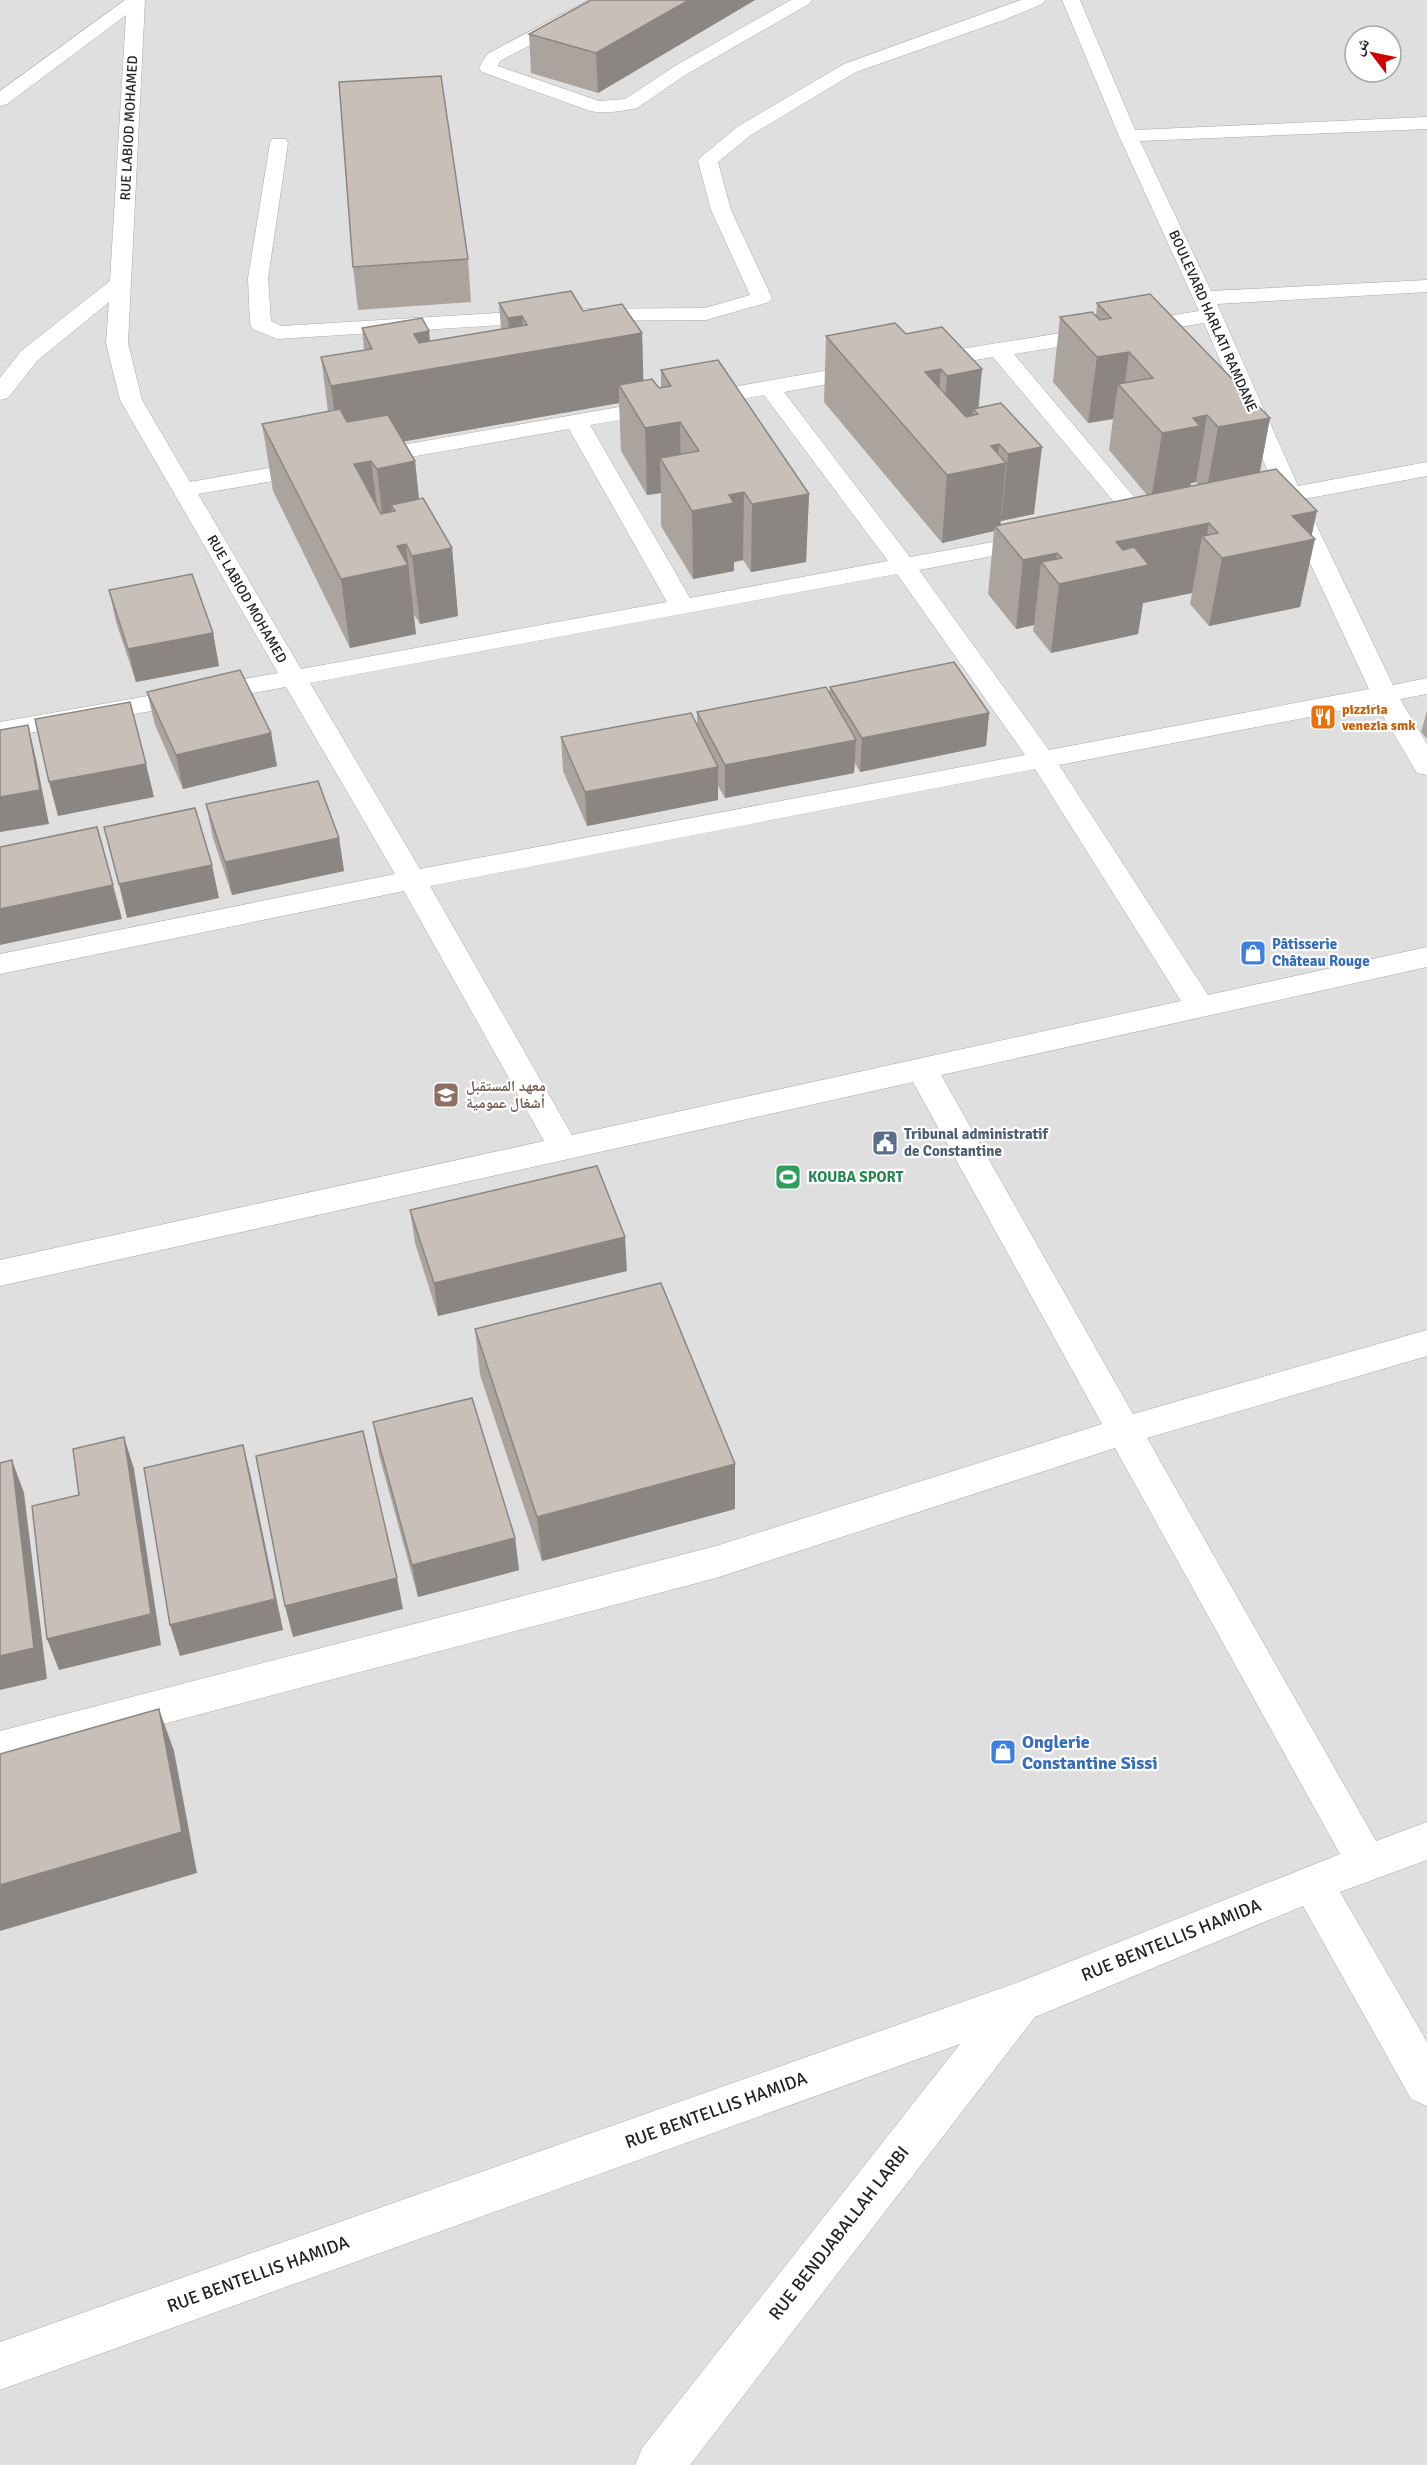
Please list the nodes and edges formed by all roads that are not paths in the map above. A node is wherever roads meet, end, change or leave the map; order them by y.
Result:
1 (136, 0) edge
2 (602, 0) edge
3 (803, 0) edge
4 (1036, 0) edge
5 (1071, 0) edge
6 (0, 100) edge
7 (1427, 123) edge
8 (1128, 136) junction
9 (279, 143) dead end
10 (120, 283) junction
11 (1423, 290) edge
12 (1208, 307) junction
13 (999, 350) junction
14 (0, 354) edge
15 (29, 356) junction
16 (769, 387) junction
17 (0, 393) edge
18 (576, 421) junction
19 (1427, 469) edge
20 (183, 490) junction
21 (1290, 495) junction
22 (1233, 505) edge
23 (1143, 522) edge
24 (1063, 537) edge
25 (904, 566) junction
26 (683, 607) junction
27 (294, 678) junction
28 (1427, 686) edge
29 (1385, 696) junction
30 (0, 730) edge
31 (1043, 761) junction
32 (1427, 767) edge
33 (412, 880) junction
34 (1427, 957) edge
35 (0, 964) edge
36 (1200, 1007) junction
37 (921, 1068) junction
38 (563, 1147) junction
39 (0, 1273) edge
40 (1427, 1343) edge
41 (1124, 1431) junction
42 (0, 1749) edge
43 (1427, 1841) edge
44 (1366, 1862) junction
45 (1312, 1882) junction
46 (1020, 2002) junction
47 (1427, 2084) edge
48 (0, 2366) edge
49 (658, 2465) edge

1 - 6 street
1 - 10 street, RUE LABIOD MOHAMED
2 - 3 street
4 - 9 street
5 - 8 street, BOULEVARD HARLATI RAMDANE
7 - 8 street
8 - 12 street, BOULEVARD HARLATI RAMDANE
10 - 15 street
10 - 20 street, RUE LABIOD MOHAMED
11 - 12 street
12 - 13 street
12 - 21 street, BOULEVARD HARLATI RAMDANE
13 - 16 street
13 - 23 street
14 - 15 street
15 - 17 street
16 - 18 street
16 - 25 street
18 - 20 street
18 - 26 street
19 - 21 street
20 - 27 street, RUE LABIOD MOHAMED
21 - 22 street
21 - 29 street, BOULEVARD HARLATI RAMDANE
24 - 25 street
25 - 26 street
25 - 31 street
26 - 27 street
27 - 30 street
27 - 33 street, RUE LABIOD MOHAMED
28 - 29 street
29 - 31 street
29 - 32 street, BOULEVARD HARLATI RAMDANE
31 - 33 street
31 - 36 street
33 - 35 street
33 - 38 street, RUE LABIOD MOHAMED
34 - 36 street
36 - 37 street
37 - 38 street
37 - 41 street
38 - 39 street
40 - 41 street
41 - 42 street
41 - 44 street
43 - 44 street, RUE BENTELLIS HAMIDA
44 - 45 street, RUE BENTELLIS HAMIDA
45 - 46 street, RUE BENTELLIS HAMIDA
45 - 47 street
46 - 48 street, RUE BENTELLIS HAMIDA
46 - 49 street, RUE BENDJABALLAH LARBI

